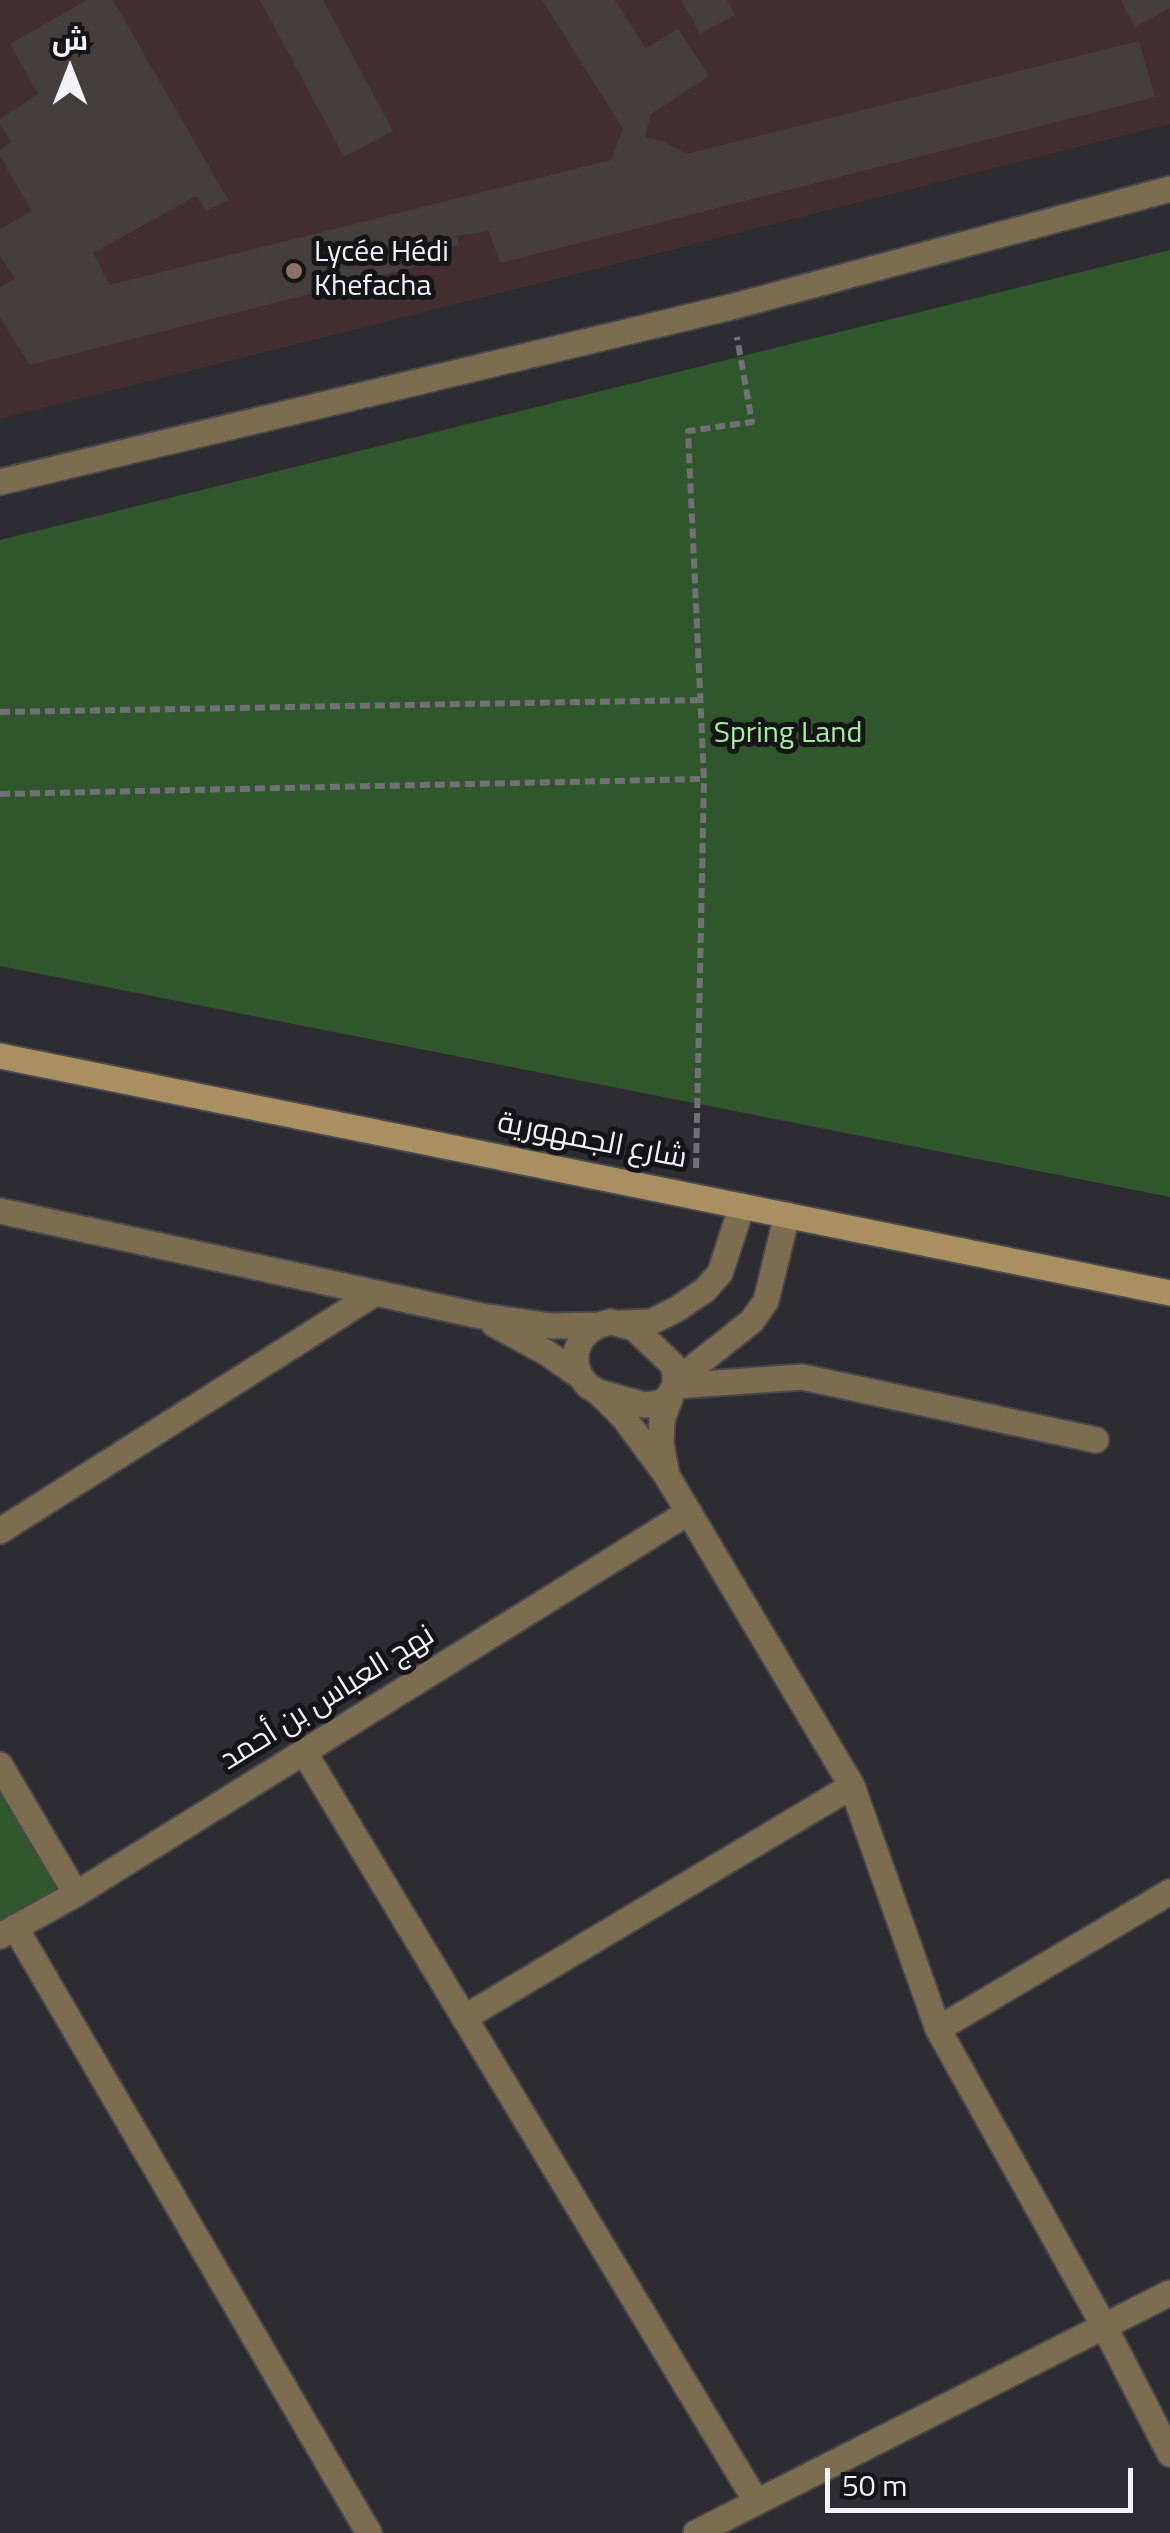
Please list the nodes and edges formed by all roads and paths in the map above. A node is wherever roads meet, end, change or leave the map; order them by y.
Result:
1 (1170, 189) edge
2 (731, 306) junction
3 (0, 482) edge
4 (700, 700) junction
5 (0, 712) edge
6 (704, 778) junction
7 (0, 794) edge
8 (0, 1056) edge
9 (696, 1196) junction
10 (742, 1206) junction
11 (0, 1211) edge
12 (788, 1215) junction
13 (1170, 1293) edge
14 (374, 1294) junction
15 (481, 1316) junction
16 (611, 1324) junction
17 (589, 1384) junction
18 (674, 1386) junction
19 (1096, 1440) dead end
20 (667, 1476) junction
21 (688, 1512) junction
22 (0, 1531) edge
23 (304, 1752) junction
24 (0, 1765) edge
25 (852, 1786) junction
26 (1170, 1892) edge
27 (76, 1894) junction
28 (8, 1932) edge
29 (464, 2018) junction
30 (938, 2029) junction
31 (1170, 2293) edge
32 (1104, 2326) junction
33 (1170, 2454) edge
34 (756, 2501) junction
35 (368, 2533) edge
36 (696, 2533) edge

1 - 2 street
2 - 3 street
2 - 4 path
4 - 5 path
4 - 6 path
6 - 7 path
6 - 9 path
8 - 9 street, شارع الجمهورية
9 - 10 street, شارع الجمهورية
10 - 12 street, شارع الجمهورية
10 - 16 street
11 - 14 street
12 - 13 street, شارع الجمهورية
12 - 18 street
14 - 15 street
14 - 22 street
15 - 16 street
15 - 17 street
16 - 17 street
16 - 18 street
17 - 18 street
17 - 20 street
18 - 19 street
18 - 20 street
20 - 21 street
21 - 23 street, نهج العباس بن أحمد
21 - 25 street
23 - 27 street, نهج العباس بن أحمد
23 - 29 street
24 - 27 street
25 - 29 street
25 - 30 street
26 - 30 street
27 - 28 street, نهج العباس بن أحمد
28 - 35 street
29 - 34 street
30 - 32 street
31 - 32 street
32 - 33 street
32 - 34 street
34 - 36 street

